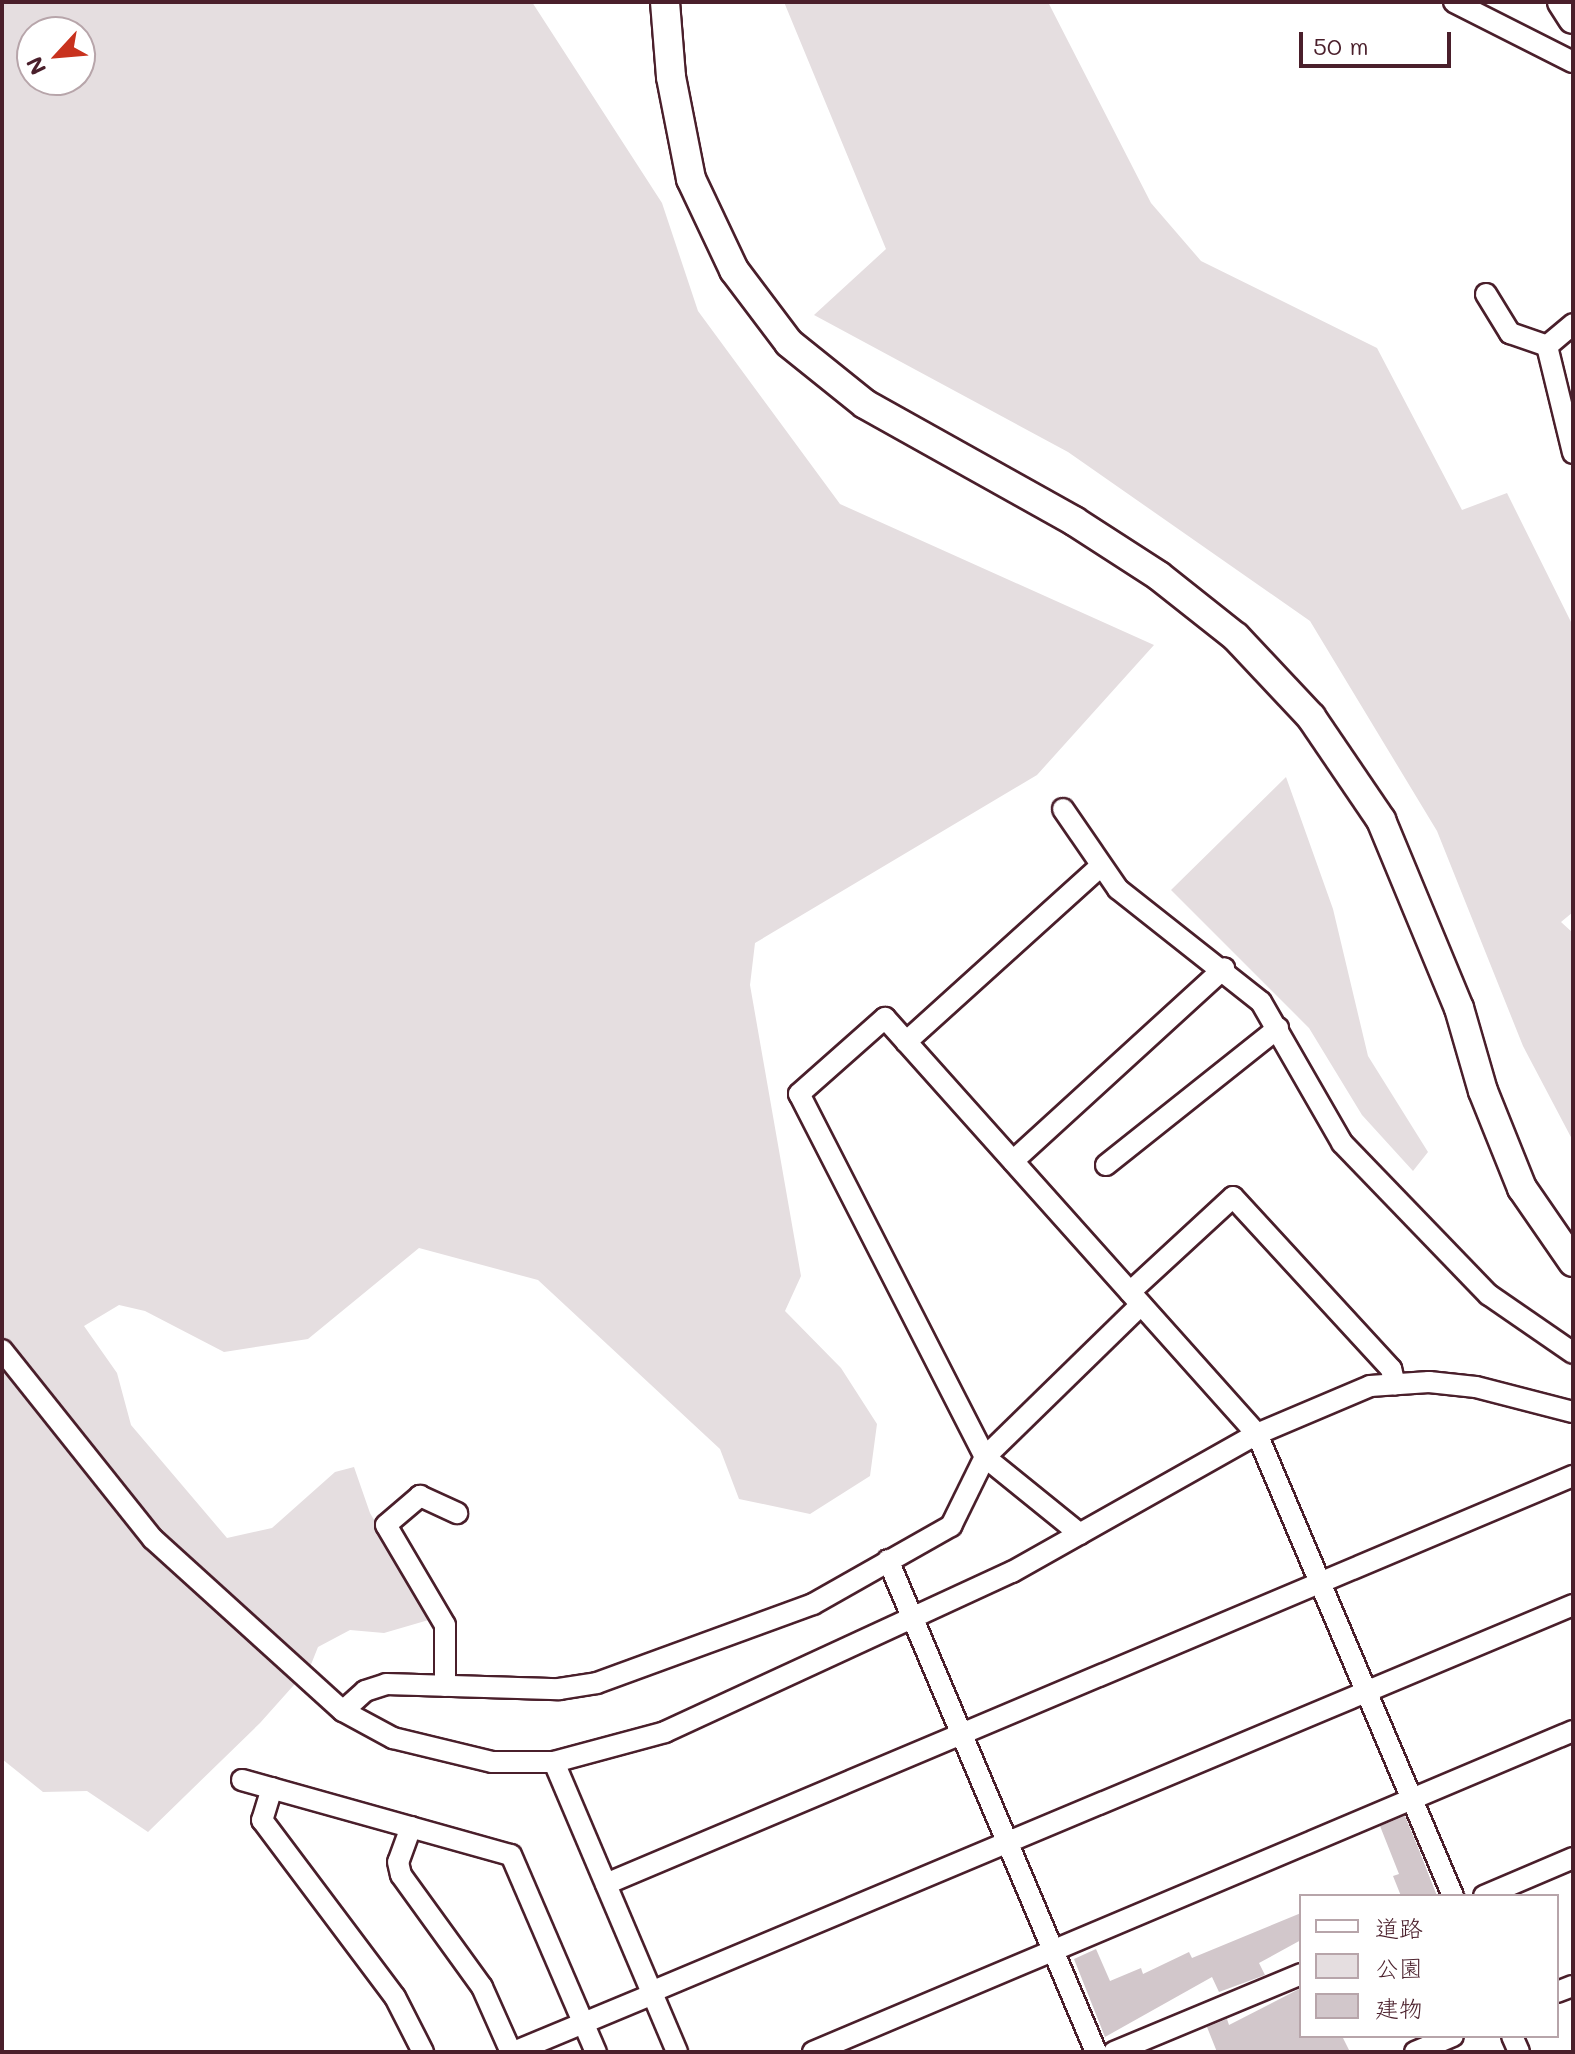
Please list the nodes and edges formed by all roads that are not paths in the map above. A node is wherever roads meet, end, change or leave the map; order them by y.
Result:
1 (665, 2) edge
2 (1454, 2) edge
3 (1562, 2) edge
4 (1573, 19) edge
5 (1573, 62) edge
6 (1486, 294) dead end
7 (1573, 324) edge
8 (1547, 346) junction
9 (1573, 453) edge
10 (1063, 809) dead end
11 (1100, 867) junction
12 (1224, 968) junction
13 (1278, 1028) junction
14 (906, 1042) junction
15 (1013, 1161) junction
16 (1106, 1165) dead end
17 (1573, 1262) edge
18 (1136, 1299) junction
19 (2, 1350) edge
20 (1573, 1353) edge
21 (1395, 1384) junction
22 (1573, 1412) edge
23 (1257, 1434) junction
24 (985, 1457) junction
25 (1573, 1476) edge
26 (457, 1513) dead end
27 (1080, 1534) junction
28 (888, 1560) junction
29 (1321, 1584) junction
30 (1573, 1605) edge
31 (912, 1618) junction
32 (445, 1686) junction
33 (1367, 1693) junction
34 (343, 1711) junction
35 (1573, 1731) edge
36 (962, 1735) junction
37 (554, 1762) junction
38 (242, 1780) dead end
39 (272, 1788) junction
40 (1411, 1798) junction
41 (411, 1827) junction
42 (1007, 1843) junction
43 (1573, 1858) edge
44 (606, 1884) junction
45 (1452, 1894) edge
46 (1489, 1894) edge
47 (1053, 1951) junction
48 (1299, 1975) edge
49 (652, 1993) junction
50 (583, 2023) junction
51 (1448, 2038) edge
52 (423, 2052) edge
53 (513, 2052) edge
54 (596, 2052) edge
55 (677, 2052) edge
56 (813, 2052) edge
57 (1096, 2052) edge
58 (1114, 2052) edge
59 (1415, 2052) edge

1 - 17 street
2 - 5 street
3 - 4 street
6 - 8 street
7 - 8 street
8 - 9 street
10 - 11 street
11 - 12 street
11 - 14 street
12 - 13 street
12 - 15 street
13 - 16 street
13 - 20 street
14 - 15 street
14 - 24 street
15 - 18 street
18 - 21 street
18 - 23 street
18 - 24 street
19 - 34 street
21 - 22 street
21 - 23 street
23 - 27 street
23 - 29 street
24 - 27 street
24 - 28 street
25 - 29 street
26 - 32 street
27 - 31 street
28 - 31 street
28 - 32 street
29 - 33 street
29 - 36 street
30 - 33 street
31 - 36 street
31 - 37 street
32 - 34 street
33 - 40 street
33 - 42 street
34 - 37 street
35 - 40 street
36 - 42 street
36 - 44 street
37 - 44 street
38 - 39 street
39 - 41 street
39 - 52 street
40 - 45 street
40 - 47 street
41 - 50 street
41 - 53 street
42 - 47 street
42 - 49 street
43 - 46 street
44 - 49 street
47 - 56 street
47 - 57 street
48 - 58 street
49 - 50 street
49 - 55 street
50 - 53 street
50 - 54 street
51 - 59 street

